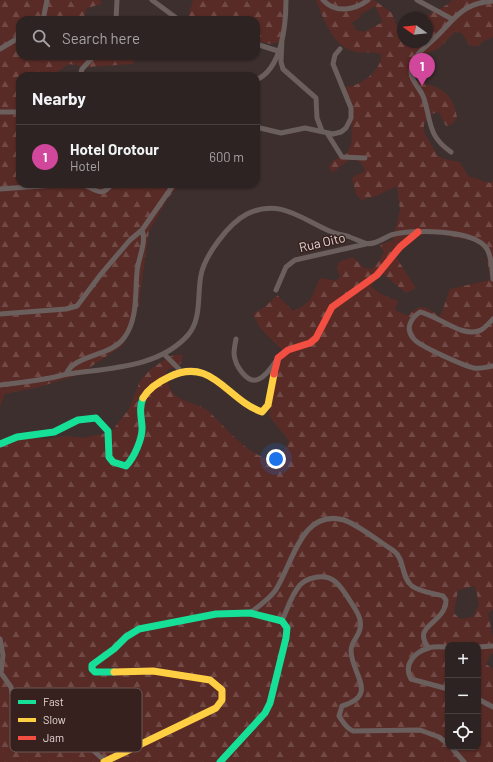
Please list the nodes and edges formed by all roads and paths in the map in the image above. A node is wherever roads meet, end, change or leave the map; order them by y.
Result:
1 (47, 0) edge
2 (117, 0) edge
3 (152, 0) edge
4 (286, 0) edge
5 (324, 0) edge
6 (368, 0) edge
7 (417, 0) edge
8 (493, 1) edge
9 (44, 16) edge
10 (116, 16) edge
11 (174, 16) edge
12 (452, 19) junction
13 (16, 39) edge
14 (282, 39) junction
15 (260, 45) edge
16 (0, 49) edge
17 (340, 49) dead end
18 (278, 51) junction
19 (91, 60) edge
20 (82, 72) edge
21 (260, 78) edge
22 (0, 112) edge
23 (16, 112) edge
24 (260, 128) edge
25 (324, 132) junction
26 (451, 152) dead end
27 (365, 158) dead end
28 (16, 188) edge
29 (89, 188) edge
30 (109, 188) edge
31 (171, 188) edge
32 (0, 189) edge
33 (142, 230) junction
34 (418, 232) junction
35 (366, 244) junction
36 (493, 279) edge
37 (276, 290) dead end
38 (0, 314) edge
39 (493, 319) edge
40 (236, 339) dead end
41 (164, 354) junction
42 (278, 358) junction
43 (493, 366) edge
44 (182, 372) junction
45 (66, 374) junction
46 (0, 385) edge
47 (0, 444) edge
48 (250, 613) junction
49 (282, 621) junction
50 (0, 639) edge
51 (493, 646) edge
52 (445, 647) edge
53 (481, 647) edge
54 (429, 648) junction
55 (11, 688) edge
56 (445, 688) edge
57 (481, 701) edge
58 (493, 707) edge
59 (445, 742) edge
60 (142, 743) edge
61 (454, 750) edge
62 (94, 752) edge
63 (123, 752) edge
64 (104, 761) edge
65 (220, 762) edge
66 (464, 762) edge

1 - 9 street
2 - 10 street
3 - 11 street
4 - 14 street
5 - 6 street
7 - 12 street
8 - 12 street
12 - 26 street
13 - 16 street
14 - 18 street
14 - 25 street
15 - 18 street
17 - 25 street
18 - 21 street
19 - 20 street
22 - 23 street
24 - 25 street
25 - 27 street
28 - 32 street
29 - 30 street
31 - 33 street
33 - 38 street
33 - 45 street
34 - 35 street, Rua Oito
34 - 36 street, Rua Oito
34 - 42 street
35 - 37 street, Rua Oito
35 - 41 street
39 - 43 street
40 - 42 street
41 - 44 street
41 - 45 street
42 - 44 street
44 - 47 street
45 - 46 street
48 - 49 street
48 - 54 street
48 - 60 street
49 - 59 street
49 - 65 street
50 - 55 street
51 - 53 street
52 - 54 street
54 - 56 street
57 - 58 street
61 - 66 street
62 - 64 street
63 - 64 street

